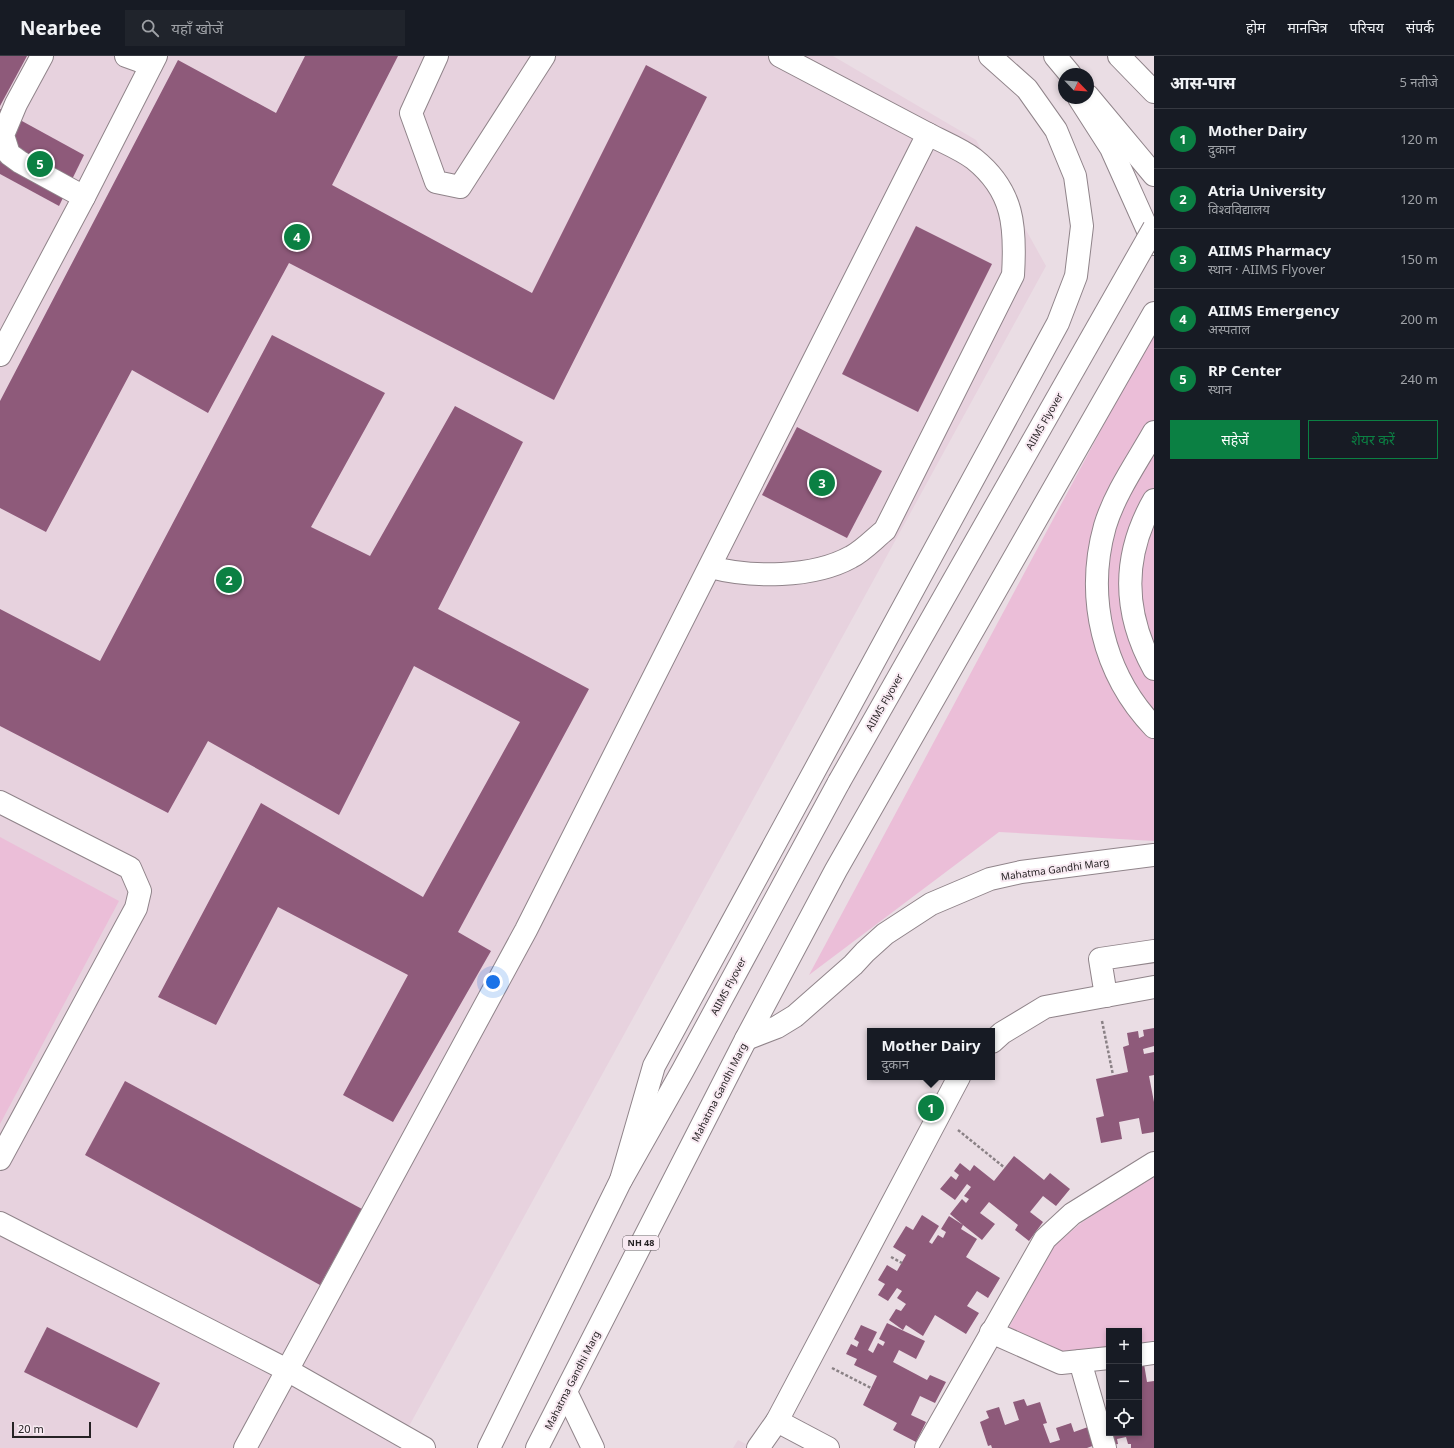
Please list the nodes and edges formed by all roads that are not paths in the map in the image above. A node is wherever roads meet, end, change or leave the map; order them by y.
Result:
1 (42, 56) edge
2 (126, 56) edge
3 (437, 56) edge
4 (544, 56) edge
5 (780, 56) edge
6 (990, 56) edge
7 (1053, 56) edge
8 (1119, 56) edge
9 (154, 61) edge
10 (1060, 68) edge
11 (1064, 68) edge
12 (1154, 92) edge
13 (1094, 103) edge
14 (1083, 104) edge
15 (928, 134) junction
16 (1154, 175) edge
17 (84, 197) junction
18 (1154, 228) edge
19 (1154, 244) edge
20 (1154, 313) edge
21 (0, 355) edge
22 (1154, 432) edge
23 (1154, 500) edge
24 (710, 567) junction
25 (1154, 669) edge
26 (1154, 727) edge
27 (0, 802) edge
28 (1154, 855) edge
29 (1154, 950) edge
30 (1154, 987) edge
31 (1102, 997) junction
32 (746, 1039) junction
33 (995, 1039) edge
34 (957, 1080) edge
35 (0, 1159) edge
36 (1154, 1163) edge
37 (621, 1180) junction
38 (0, 1223) edge
39 (991, 1332) junction
40 (1154, 1353) edge
41 (1142, 1355) edge
42 (1106, 1358) edge
43 (1080, 1361) junction
44 (287, 1370) junction
45 (566, 1392) junction
46 (777, 1421) junction
47 (421, 1447) edge
48 (245, 1448) edge
49 (489, 1448) edge
50 (537, 1448) edge
51 (593, 1448) edge
52 (758, 1448) edge
53 (828, 1448) edge
54 (926, 1448) edge
55 (1105, 1448) edge

1 - 17 main road
2 - 9 main road
3 - 4 main road
5 - 15 main road
6 - 37 main road
7 - 10 main road
7 - 11 main road
8 - 12 main road
9 - 17 main road
13 - 16 main road
14 - 19 main road
15 - 24 main road
15 - 24 main road
17 - 21 main road
18 - 37 main road, AIIMS Flyover, bridge
20 - 32 main road
22 - 26 main road
23 - 25 main road
24 - 44 main road
27 - 35 main road
28 - 32 main road, Mahatma Gandhi Marg
29 - 31 main road
30 - 31 main road
31 - 33 main road
32 - 45 main road, Mahatma Gandhi Marg / NH 48
34 - 46 main road
36 - 39 main road
37 - 49 main road
38 - 44 main road
39 - 43 main road
39 - 54 main road
40 - 41 main road
42 - 43 main road
43 - 55 main road
44 - 47 main road
44 - 48 main road
45 - 50 main road, Mahatma Gandhi Marg / NH 48
45 - 51 main road
46 - 52 main road
46 - 53 main road

